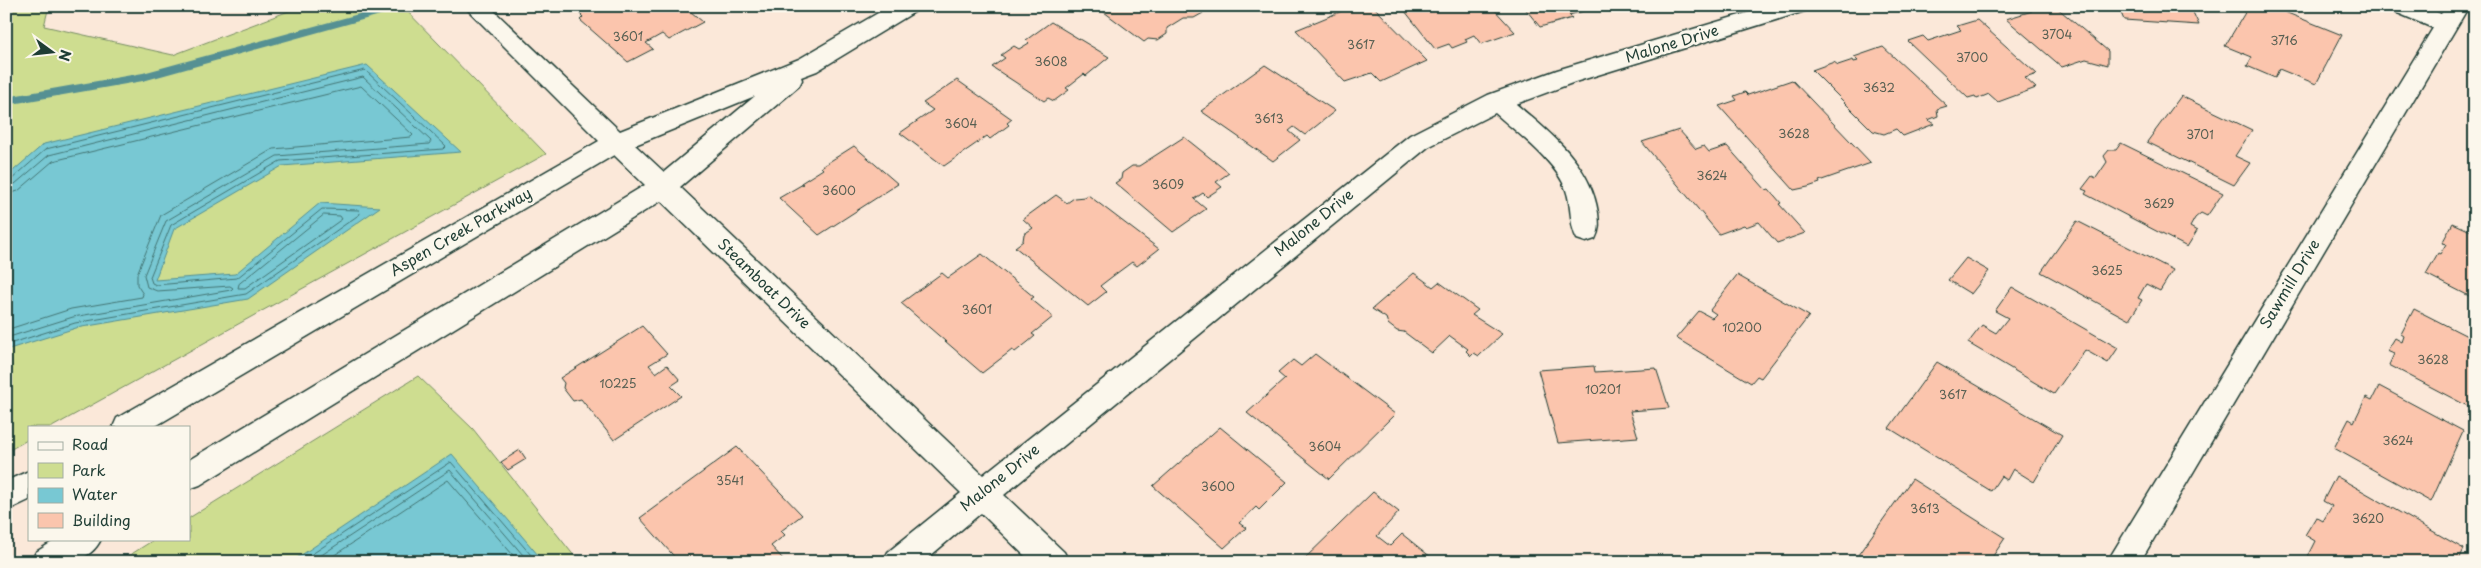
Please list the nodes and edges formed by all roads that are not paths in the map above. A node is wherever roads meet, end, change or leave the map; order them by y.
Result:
1 (475, 6) edge
2 (908, 6) edge
3 (1797, 6) edge
4 (2401, 6) edge
5 (2452, 16) edge
6 (808, 65) junction
7 (1497, 101) junction
8 (617, 142) junction
9 (664, 186) junction
10 (1586, 232) dead end
11 (130, 426) edge
12 (190, 475) edge
13 (28, 485) edge
14 (981, 493) junction
15 (6, 497) edge
16 (83, 540) edge
17 (47, 562) edge
18 (899, 562) edge
19 (1053, 562) edge
20 (2123, 562) edge

1 - 8 street, Steamboat Drive
2 - 6 street, Aspen Creek Parkway
3 - 7 street, Malone Drive
4 - 5 street
5 - 20 street, Sawmill Drive
6 - 8 street, Aspen Creek Parkway
6 - 9 street, Aspen Creek Parkway
7 - 10 street
7 - 14 street, Malone Drive
8 - 9 street, Steamboat Drive
8 - 11 street, Aspen Creek Parkway
9 - 12 street, Aspen Creek Parkway
9 - 14 street, Steamboat Drive
13 - 15 street
14 - 18 street, Malone Drive
14 - 19 street, Steamboat Drive
16 - 17 street

